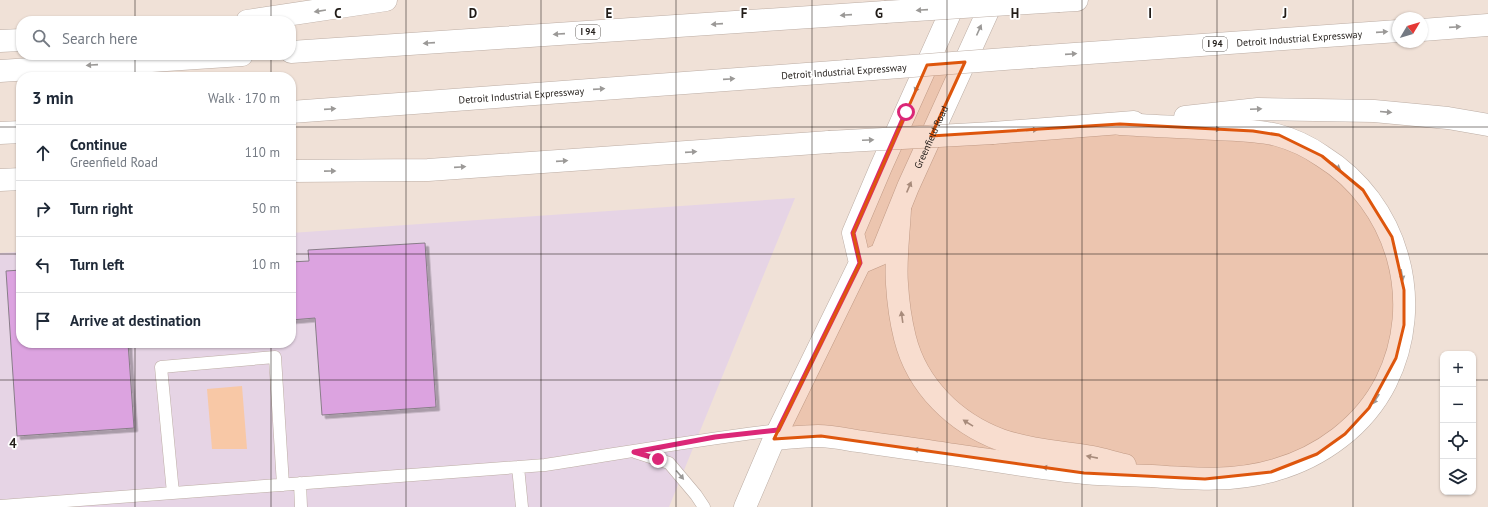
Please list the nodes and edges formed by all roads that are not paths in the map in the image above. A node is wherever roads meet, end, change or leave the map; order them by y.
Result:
1 (386, 0) edge
2 (956, 0) edge
3 (993, 0) edge
4 (1068, 1) edge
5 (280, 16) edge
6 (1488, 25) edge
7 (1428, 30) edge
8 (1392, 31) edge
9 (16, 40) edge
10 (0, 41) edge
11 (296, 52) edge
12 (166, 60) edge
13 (0, 71) edge
14 (296, 112) edge
15 (1120, 124) junction
16 (1488, 125) edge
17 (16, 132) edge
18 (0, 133) edge
19 (296, 171) edge
20 (16, 179) edge
21 (0, 180) edge
22 (900, 209) junction
23 (860, 263) junction
24 (776, 434) junction
25 (634, 452) junction
26 (518, 467) junction
27 (1171, 477) junction
28 (300, 483) junction
29 (283, 485) junction
30 (174, 493) junction
31 (0, 506) edge
32 (301, 507) edge
33 (522, 507) edge
34 (704, 507) edge
35 (745, 507) edge

1 -> 5 main road
2 -> 23 main road
22 -> 3 main road, Greenfield Road
4 -> 11 main road, I 94, bridge
7 -> 6 main road
14 -> 8 main road, Detroit Industrial Expressway / I 94, bridge
9 - 10 main road
12 -> 13 main road
15 -> 16 main road
19 -> 15 main road, bridge
15 -> 27 main road
17 - 18 main road
20 - 21 main road
22 - 23 main road, Greenfield Road
27 -> 22 main road
23 - 24 main road
24 - 25 lane
27 -> 24 main road
24 - 35 main road
25 - 26 lane
25 -> 34 lane
26 - 28 lane
26 - 33 lane
28 - 29 lane
28 - 32 lane
29 - 30 lane
29 - 30 lane
30 - 31 lane

